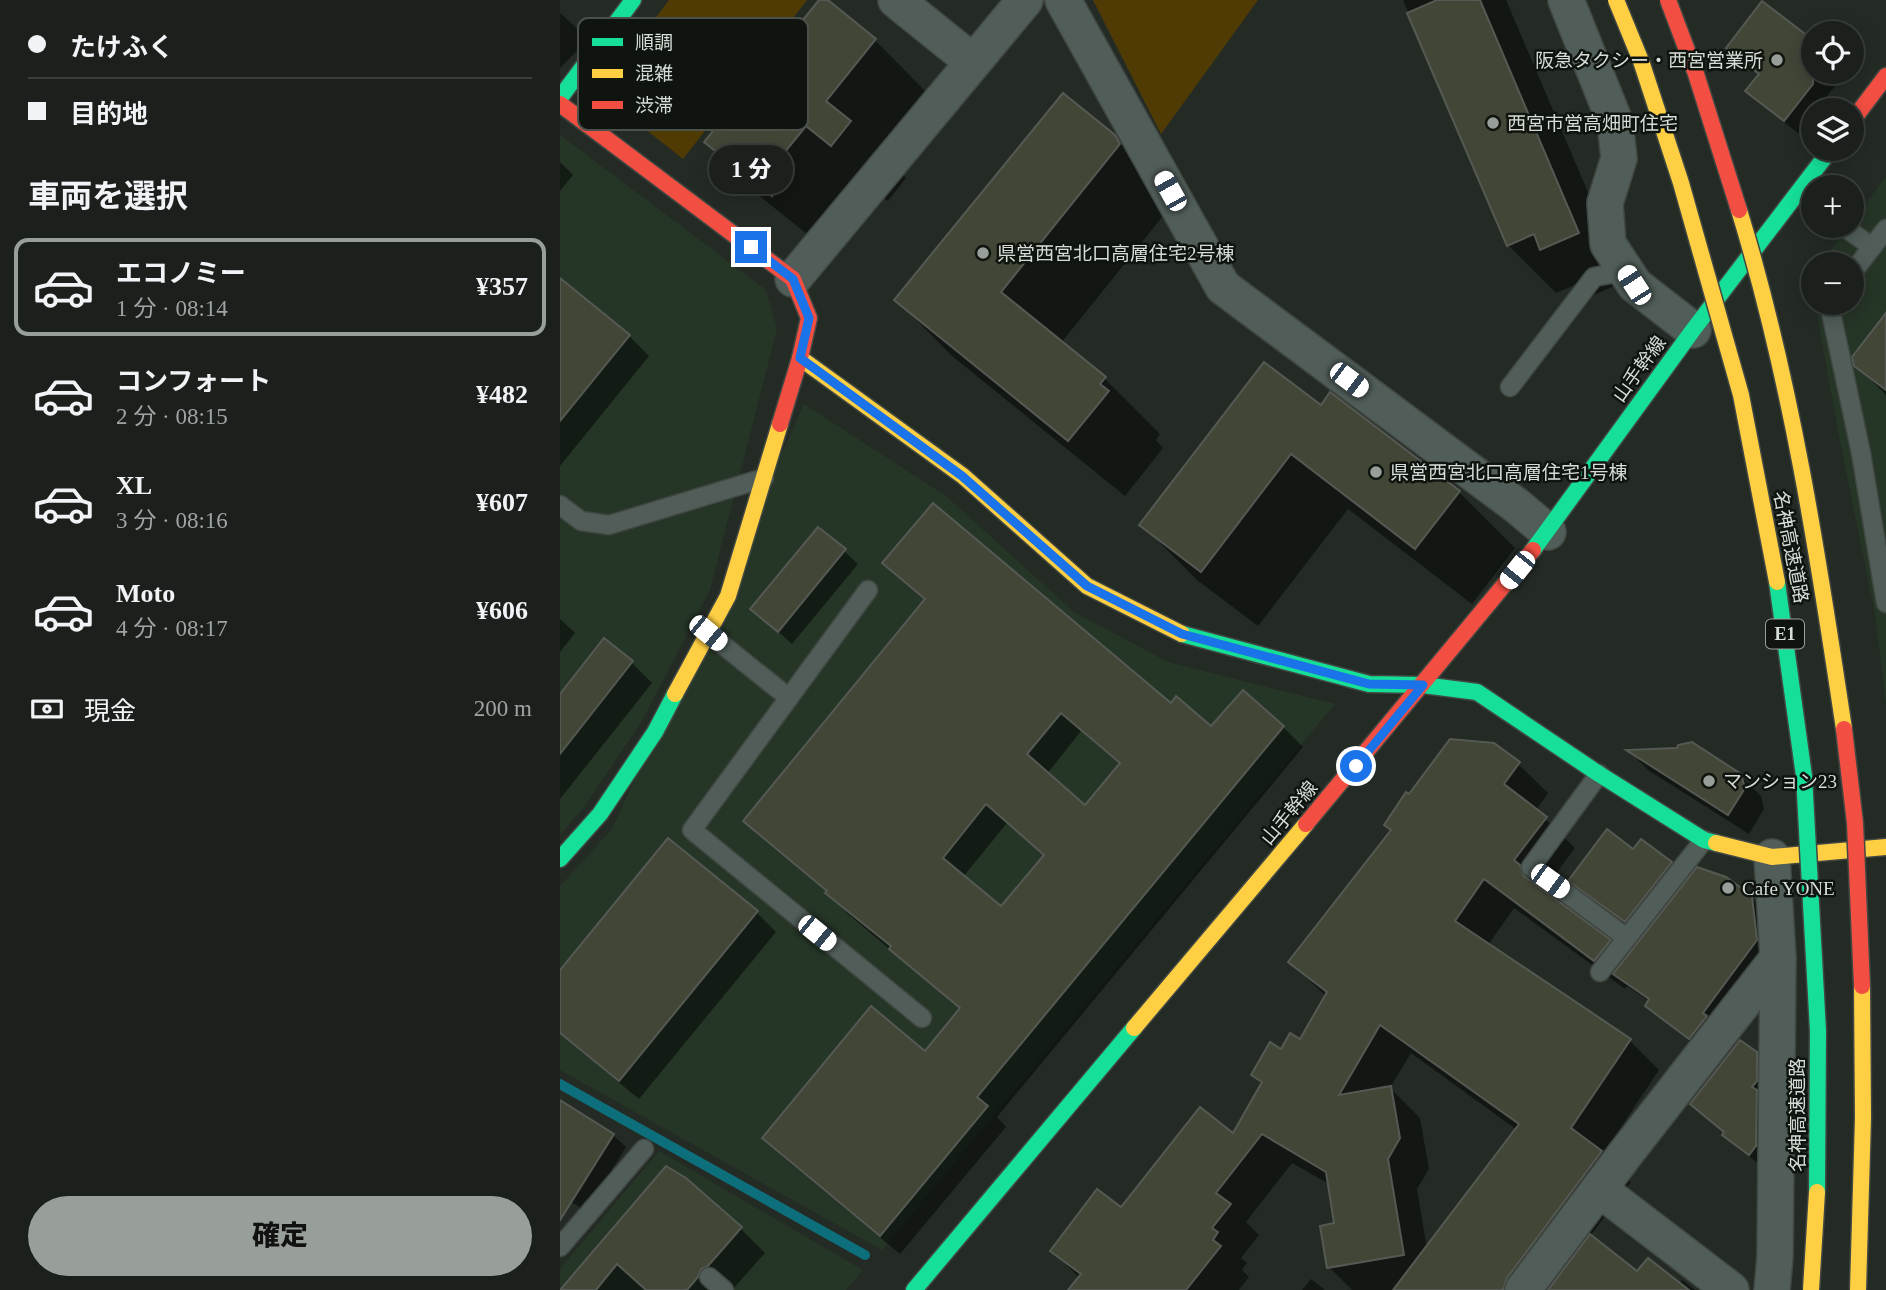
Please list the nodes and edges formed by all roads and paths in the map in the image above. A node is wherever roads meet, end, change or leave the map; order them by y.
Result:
1 (633, 0) edge
2 (896, 0) edge
3 (1025, 0) edge
4 (1063, 0) edge
5 (1566, 0) edge
6 (1616, 0) edge
7 (1668, 0) edge
8 (620, 18) edge
9 (973, 62) junction
10 (578, 75) edge
11 (1886, 76) edge
12 (560, 99) edge
13 (560, 104) edge
14 (1864, 105) edge
15 (578, 118) edge
16 (595, 130) edge
17 (1801, 204) edge
18 (1886, 229) edge
19 (1860, 238) edge
20 (1872, 247) junction
21 (1864, 257) edge
22 (1626, 271) junction
23 (793, 279) junction
24 (1832, 315) edge
25 (1693, 330) junction
26 (800, 358) junction
27 (1510, 387) dead end
28 (764, 478) junction
29 (560, 505) edge
30 (1548, 532) junction
31 (868, 590) dead end
32 (1886, 603) edge
33 (708, 633) junction
34 (1423, 685) junction
35 (789, 698) junction
36 (1599, 774) junction
37 (1704, 840) junction
38 (1886, 847) edge
39 (1772, 857) junction
40 (560, 859) edge
41 (1627, 938) junction
42 (1778, 958) junction
43 (1600, 972) dead end
44 (922, 1018) dead end
45 (644, 1149) dead end
46 (1600, 1189) junction
47 (560, 1247) edge
48 (709, 1277) dead end
49 (724, 1290) edge
50 (914, 1290) edge
51 (1523, 1290) edge
52 (1731, 1290) edge
53 (1772, 1290) edge
54 (1811, 1290) edge
55 (1858, 1290) edge

1 - 8 main road
2 - 9 street
3 - 9 street
4 - 30 street
5 - 22 street
6 - 54 main road, 名神高速道路 / E1, bridge
7 - 55 main road, 名神高速道路 / E1, bridge
9 - 23 street
10 - 12 main road
11 - 14 main road
13 - 15 main road
16 - 23 main road
17 - 25 main road, 山手幹線
18 - 20 lane
19 - 20 lane
20 - 21 lane
22 - 25 street
22 - 27 lane
23 - 26 main road
24 - 32 lane
25 - 30 main road, 山手幹線
26 - 28 main road
26 - 34 main road
28 - 29 lane
28 - 33 main road
30 - 34 main road, 山手幹線
31 - 35 lane
33 - 35 lane
33 - 40 main road
34 - 36 main road
34 - 50 main road, 山手幹線
35 - 44 lane
36 - 37 main road
36 - 41 lane
37 - 39 main road
37 - 41 lane
38 - 39 main road
39 - 42 street
41 - 43 lane
42 - 46 street
42 - 53 street
45 - 47 lane
46 - 51 street
46 - 52 street
48 - 49 lane

